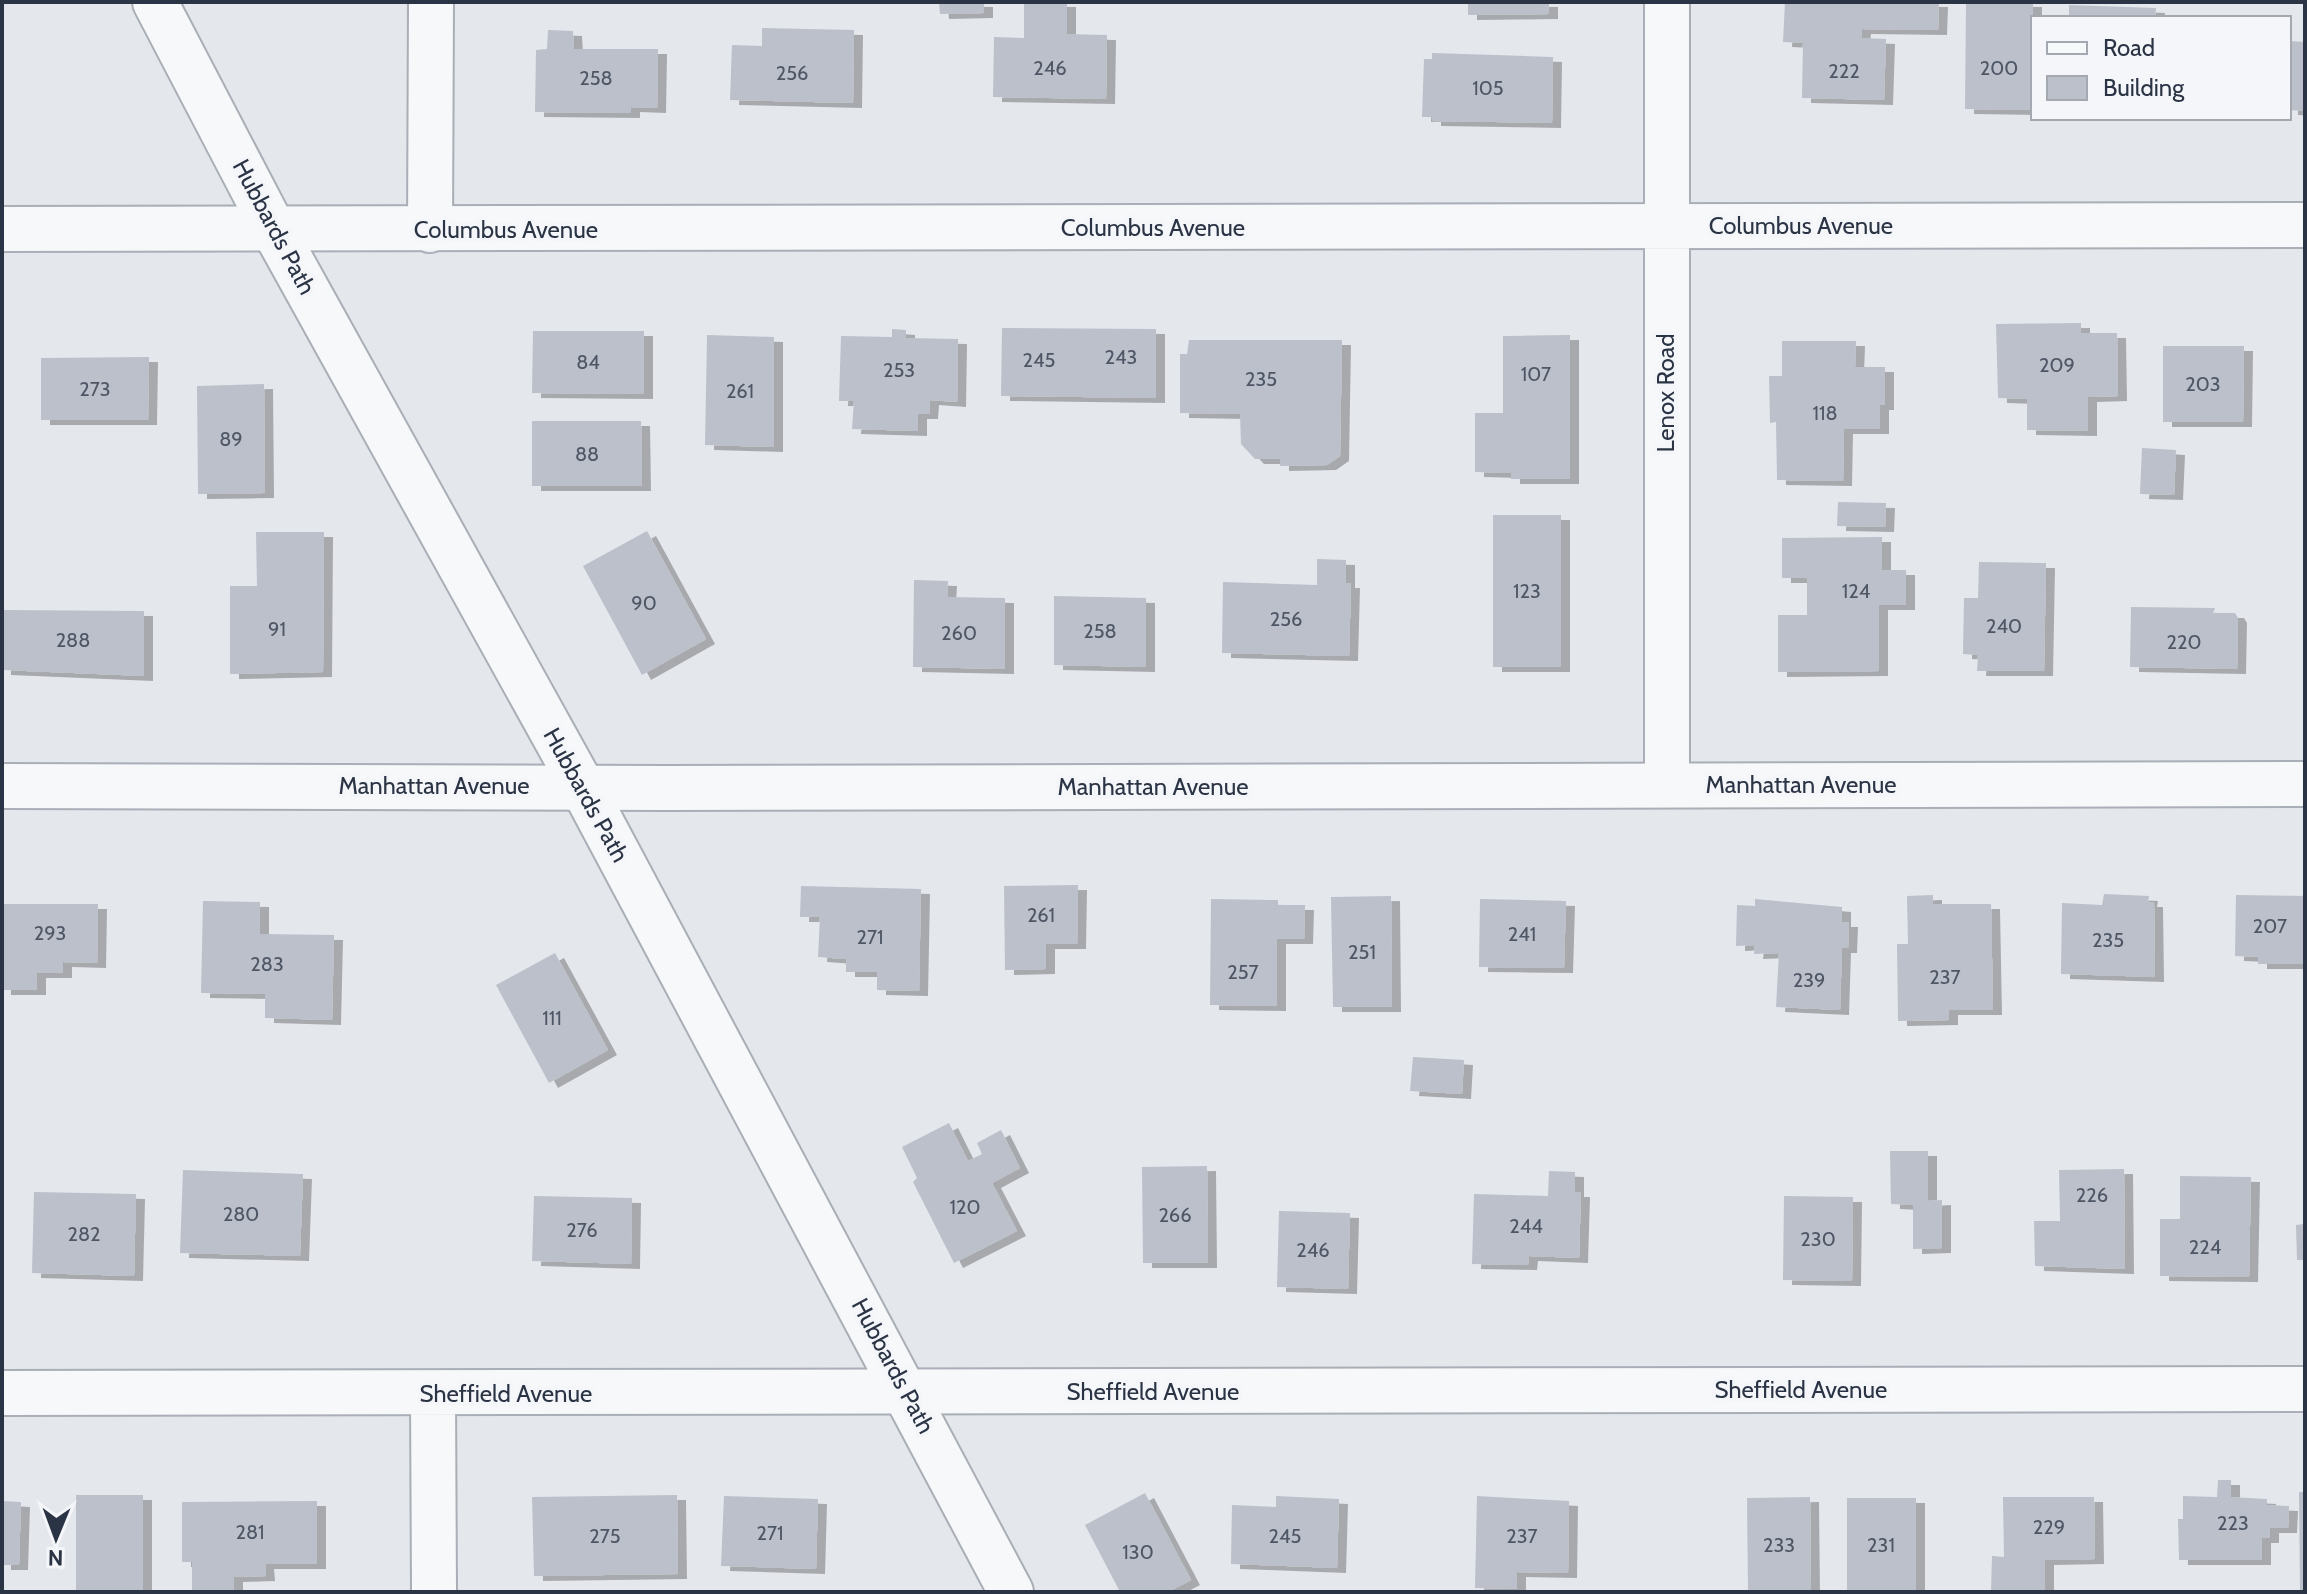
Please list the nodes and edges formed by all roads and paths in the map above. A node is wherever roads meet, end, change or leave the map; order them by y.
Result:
1 (155, 2) edge
2 (431, 2) edge
3 (1667, 2) edge
4 (2305, 225) edge
5 (1666, 226) junction
6 (2, 229) edge
7 (274, 230) junction
8 (430, 230) junction
9 (2305, 784) edge
10 (1667, 785) junction
11 (2, 786) edge
12 (582, 786) junction
13 (2305, 1389) edge
14 (907, 1392) junction
15 (2, 1393) edge
16 (433, 1395) junction
17 (434, 1592) edge
18 (1011, 1592) edge

1 - 7 street, Hubbards Path
2 - 8 street
3 - 5 street, Lenox Road
4 - 5 street, Columbus Avenue
5 - 8 street, Columbus Avenue
5 - 10 street, Lenox Road
6 - 7 street, Columbus Avenue
7 - 8 street, Columbus Avenue
7 - 12 street, Hubbards Path
9 - 10 street, Manhattan Avenue
10 - 12 street, Manhattan Avenue
11 - 12 street, Manhattan Avenue
12 - 14 street, Hubbards Path
13 - 14 street, Sheffield Avenue
14 - 16 street, Sheffield Avenue
14 - 18 street, Hubbards Path
15 - 16 street, Sheffield Avenue
16 - 17 street

